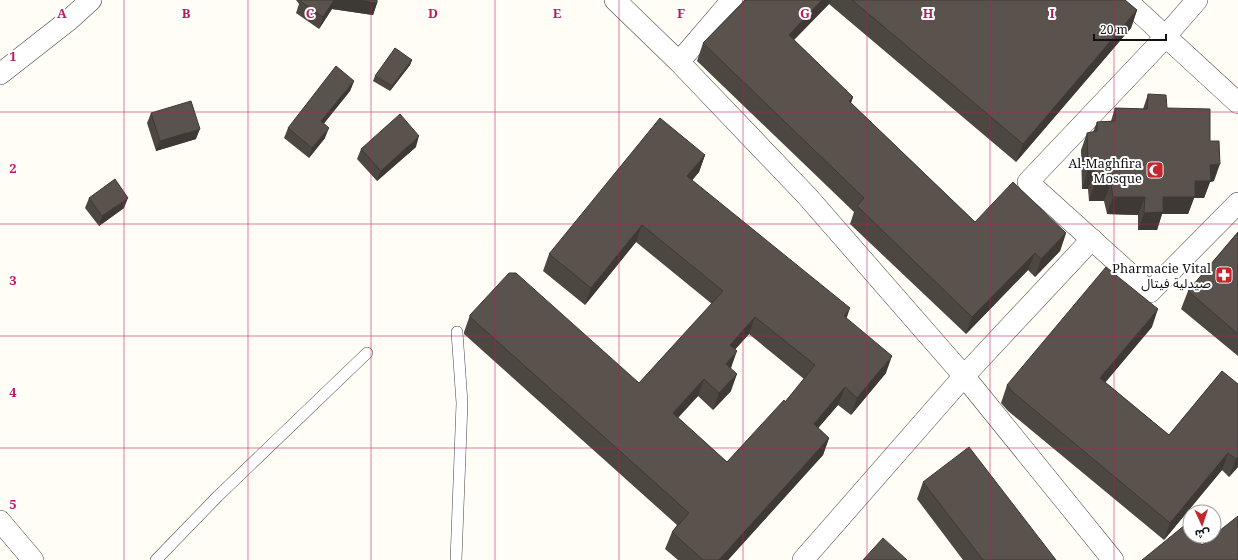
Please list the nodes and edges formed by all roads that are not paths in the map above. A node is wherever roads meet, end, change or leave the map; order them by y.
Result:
1 (91, 0) edge
2 (615, 0) edge
3 (732, 0) edge
4 (1126, 0) edge
5 (1197, 0) edge
6 (1165, 36) junction
7 (679, 62) junction
8 (0, 74) edge
9 (1238, 103) edge
10 (1238, 203) edge
11 (1092, 239) junction
12 (457, 332) dead end
13 (367, 353) dead end
14 (964, 376) junction
15 (0, 521) edge
16 (33, 560) edge
17 (156, 560) edge
18 (456, 560) edge
19 (803, 560) edge
20 (1113, 560) edge

1 - 8 street
2 - 7 street
3 - 7 street
4 - 6 street
5 - 6 street
6 - 9 street
6 - 11 street
7 - 14 street
10 - 11 street
11 - 14 street
12 - 18 lane
13 - 17 lane
14 - 19 street
14 - 20 street
15 - 16 street

